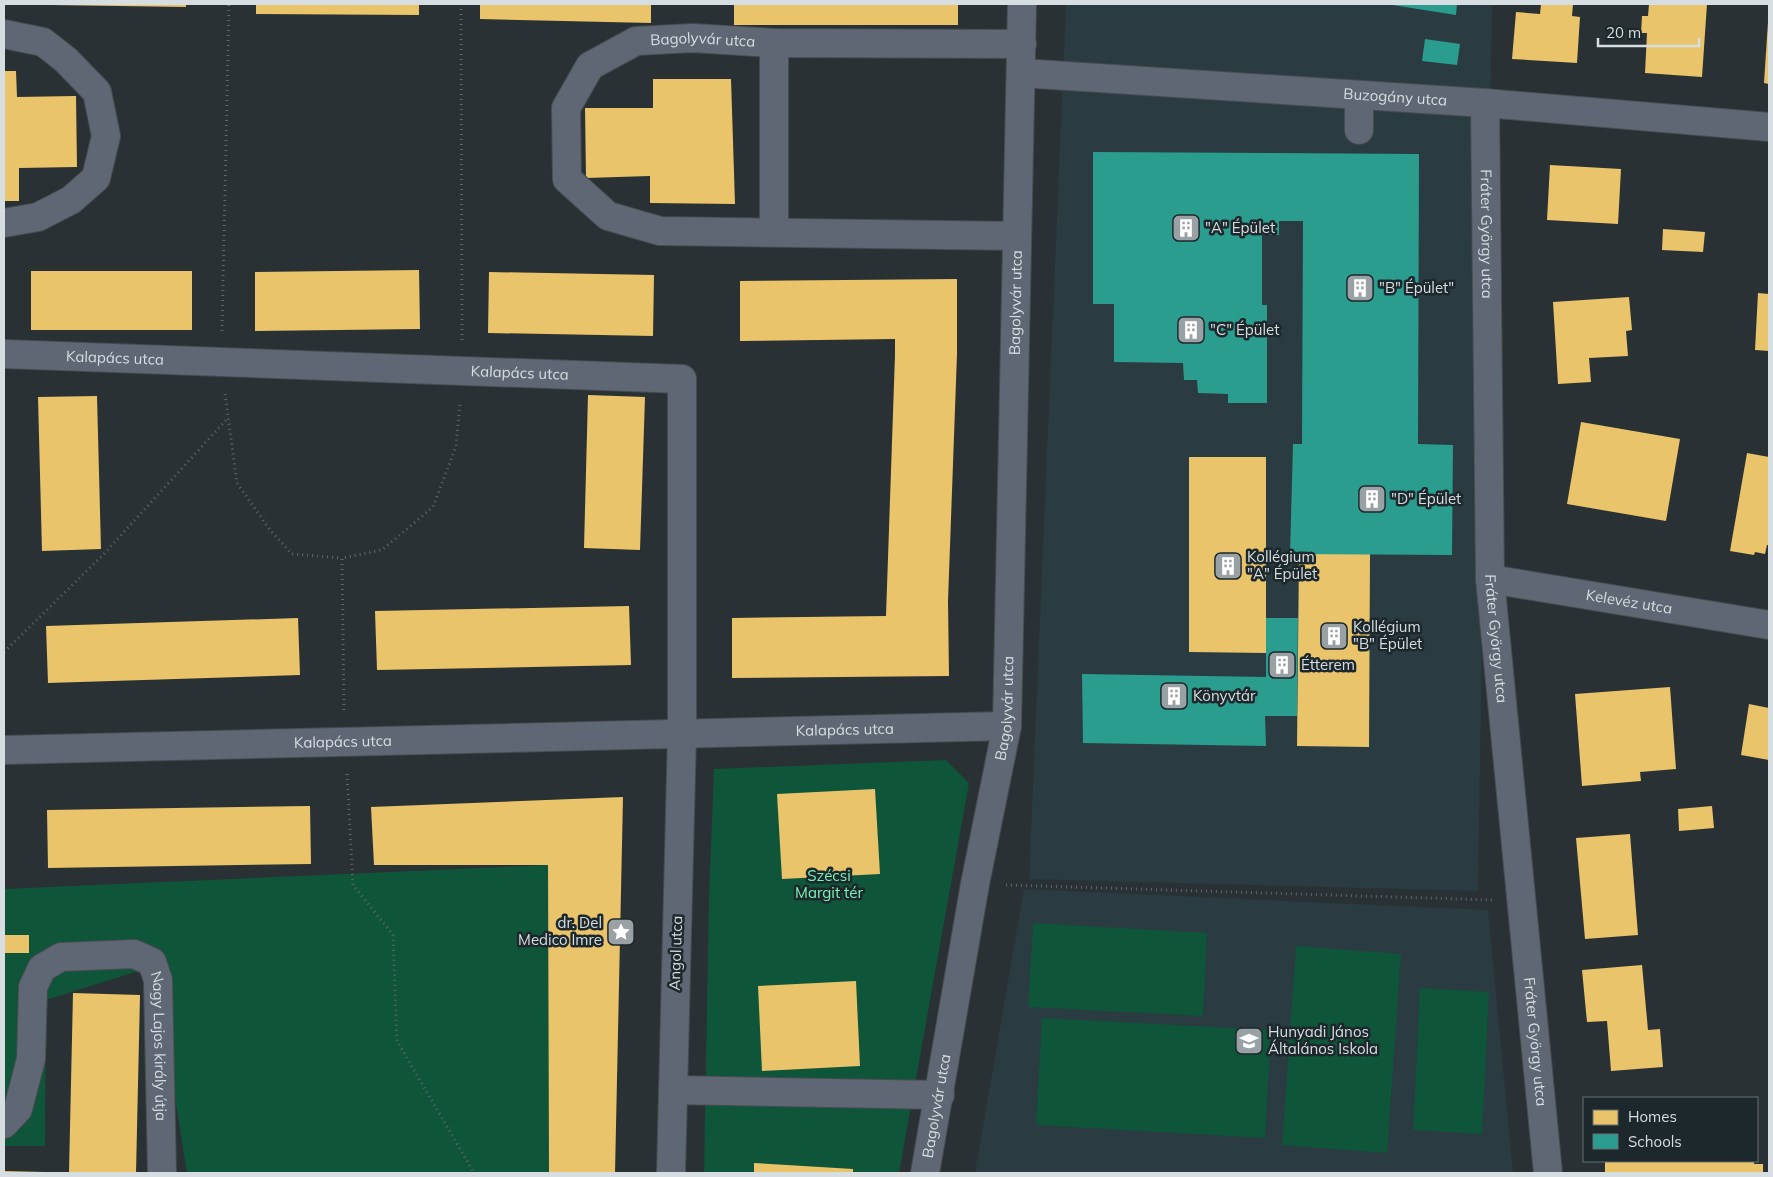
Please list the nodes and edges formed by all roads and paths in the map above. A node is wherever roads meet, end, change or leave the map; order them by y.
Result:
1 (228, 4) edge
2 (1022, 4) edge
3 (4, 34) edge
4 (774, 43) junction
5 (1022, 44) junction
6 (1021, 73) junction
7 (1359, 95) junction
8 (1485, 103) junction
9 (1769, 127) edge
10 (1359, 130) dead end
11 (4, 223) edge
12 (774, 231) junction
13 (1018, 236) junction
14 (4, 354) edge
15 (222, 362) junction
16 (227, 419) junction
17 (342, 558) dead end
18 (1490, 578) junction
19 (1769, 625) edge
20 (4, 652) edge
21 (1007, 726) junction
22 (682, 733) junction
23 (345, 742) junction
24 (4, 750) edge
25 (975, 884) junction
26 (1520, 901) junction
27 (673, 1090) junction
28 (940, 1095) junction
29 (4, 1124) edge
30 (162, 1173) edge
31 (474, 1173) edge
32 (671, 1173) edge
33 (925, 1173) edge
34 (1548, 1173) edge

1 - 15 path
2 - 5 street, Bagolyvár utca
3 - 11 street
4 - 5 street, Bagolyvár utca
4 - 12 street, Bagolyvár utca
4 - 12 street, Bagolyvár utca
5 - 6 street, Bagolyvár utca
6 - 7 street, Buzogány utca
6 - 13 street, Bagolyvár utca
7 - 8 street, Buzogány utca
7 - 10 street
8 - 9 street, Buzogány utca
8 - 18 street, Fráter György utca
12 - 13 street, Bagolyvár utca
13 - 21 street, Bagolyvár utca
14 - 15 street, Kalapács utca
15 - 16 path
15 - 22 street, Kalapács utca
16 - 17 path
16 - 20 path
18 - 19 street, Kelevéz utca
18 - 26 street, Fráter György utca
21 - 22 street, Kalapács utca
21 - 25 street, Bagolyvár utca
22 - 23 street, Kalapács utca
22 - 27 street, Angol utca
23 - 24 street, Kalapács utca
23 - 31 path
25 - 26 path
25 - 28 street, Bagolyvár utca
26 - 34 street, Fráter György utca
27 - 28 street
27 - 32 street, Angol utca
28 - 33 street, Bagolyvár utca
29 - 30 street, Nagy Lajos király útja

